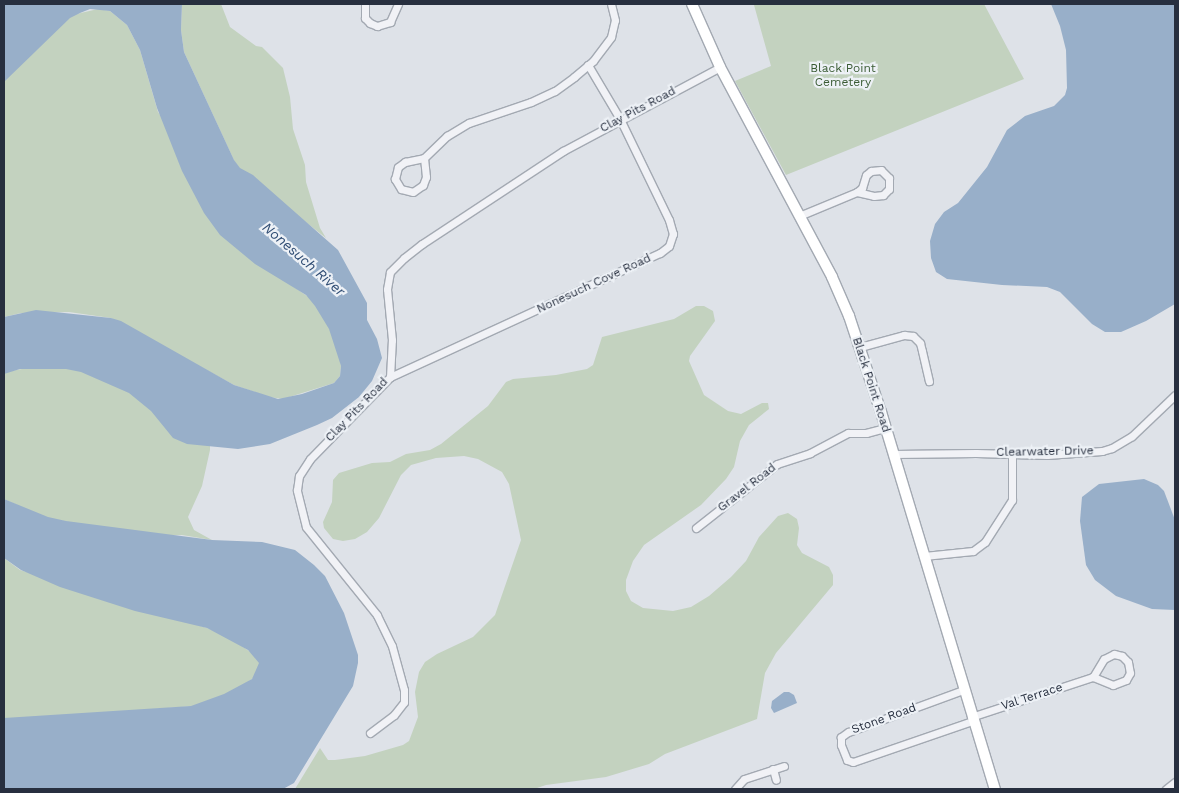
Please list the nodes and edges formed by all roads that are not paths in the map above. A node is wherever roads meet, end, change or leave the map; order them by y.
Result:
1 (365, 4) edge
2 (398, 4) edge
3 (611, 4) edge
4 (692, 4) edge
5 (588, 65) junction
6 (720, 67) junction
7 (620, 119) junction
8 (424, 158) junction
9 (857, 192) junction
10 (799, 216) junction
11 (860, 347) junction
12 (390, 377) junction
13 (929, 382) dead end
14 (1175, 395) edge
15 (885, 428) junction
16 (894, 454) junction
17 (1012, 454) junction
18 (696, 528) dead end
19 (924, 556) junction
20 (1092, 676) junction
21 (963, 690) junction
22 (972, 719) junction
23 (370, 733) dead end
24 (784, 766) dead end
25 (773, 769) junction
26 (776, 780) dead end
27 (1175, 782) edge
28 (735, 789) edge
29 (995, 789) edge
30 (1166, 789) edge

1 - 2 street
3 - 5 street
4 - 6 main road, Black Point Road
5 - 7 street, Nonesuch Cove Road
5 - 8 street
6 - 7 street, Clay Pits Road
6 - 10 main road, Black Point Road
7 - 12 street, Clay Pits Road
7 - 12 street, Nonesuch Cove Road
8 - 8 street
9 - 9 street
9 - 10 street
10 - 11 main road, Black Point Road
11 - 13 street
11 - 15 main road, Black Point Road
12 - 23 street, Clay Pits Road
14 - 17 street, Clearwater Drive
15 - 16 main road, Black Point Road
15 - 18 street, Gravel Road
16 - 17 street, Clearwater Drive
16 - 19 main road, Black Point Road
17 - 19 street
19 - 21 main road, Black Point Road
20 - 20 street
20 - 22 street, Val Terrace
21 - 22 main road, Black Point Road
21 - 22 street, Stone Road
22 - 29 main road, Black Point Road
24 - 25 street
25 - 26 street
25 - 28 street
27 - 30 street

